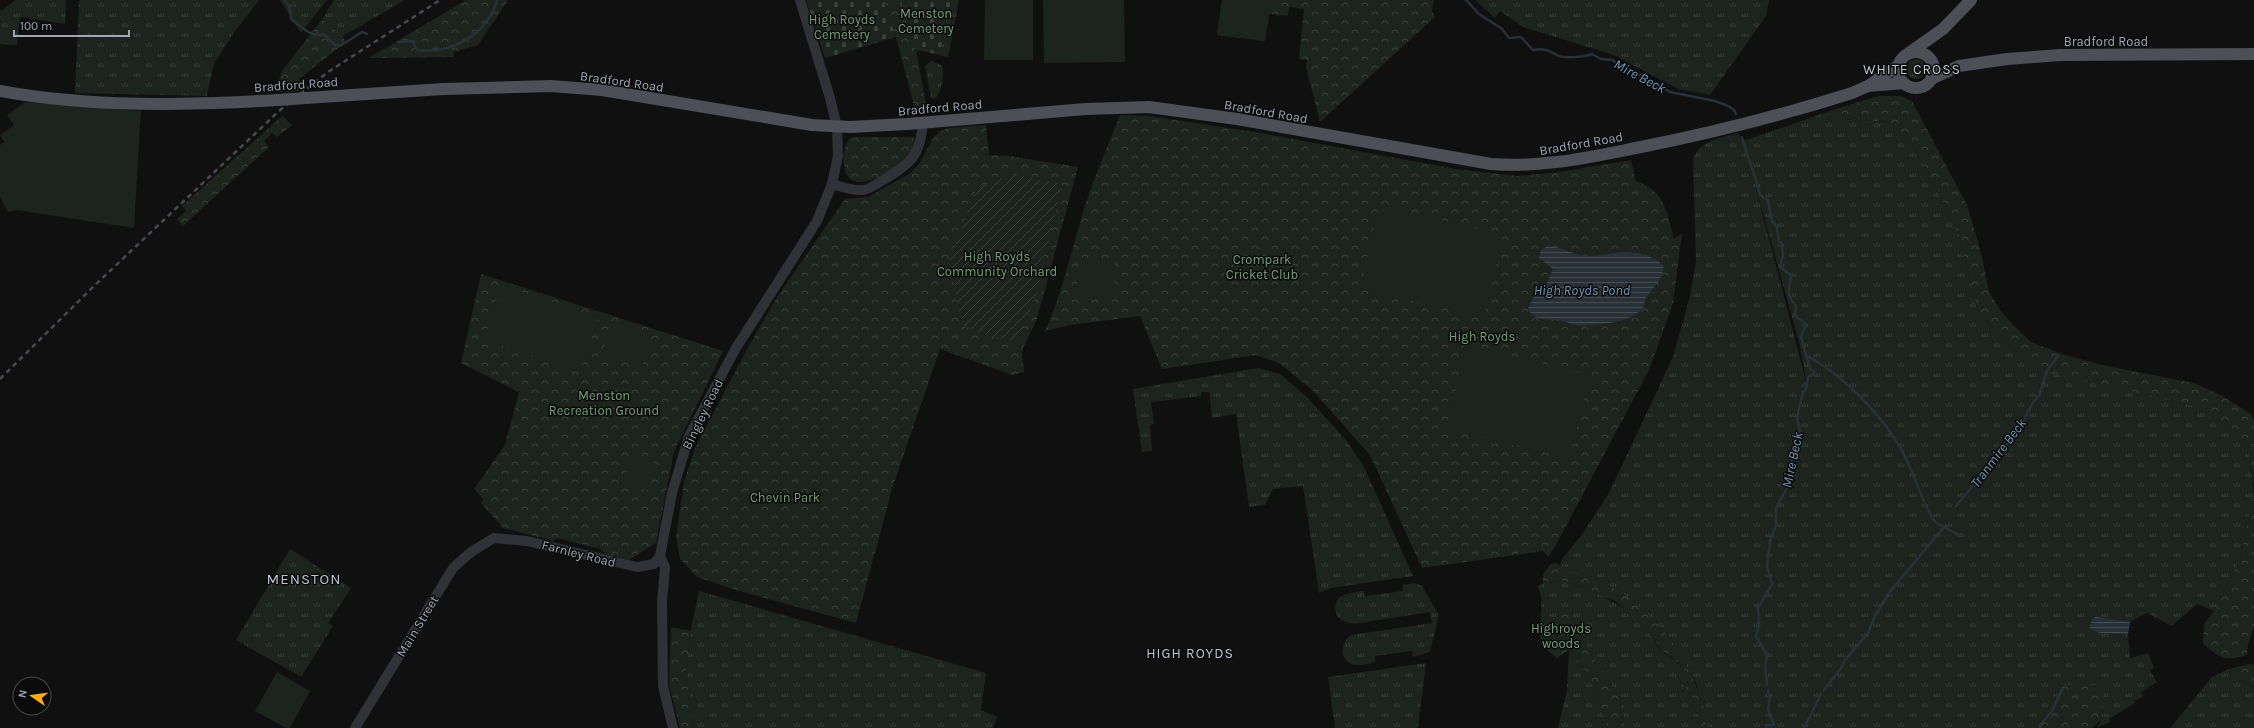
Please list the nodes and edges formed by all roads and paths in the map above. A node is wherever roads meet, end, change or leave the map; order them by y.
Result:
1 (800, 0) edge
2 (1971, 0) edge
3 (1943, 29) junction
4 (1908, 54) junction
5 (2254, 54) edge
6 (1931, 60) junction
7 (1899, 66) junction
8 (1959, 66) junction
9 (1932, 79) junction
10 (1904, 83) junction
11 (1868, 86) junction
12 (1, 92) edge
13 (923, 123) junction
14 (837, 127) junction
15 (832, 184) junction
16 (494, 538) joint
17 (660, 556) junction
18 (355, 728) edge
19 (673, 728) edge

1 - 14 street, Bingley Road
2 - 3 main road
3 - 4 main road
3 - 6 main road
4 - 6 main road
4 - 7 main road
5 - 8 main road, Bradford Road
6 - 8 main road, Bradford Road
6 - 9 main road
7 - 10 main road
7 - 11 main road, Bradford Road
8 - 9 main road, Bradford Road
9 - 10 main road
10 - 11 main road, Bradford Road
11 - 13 main road, Bradford Road
12 - 14 main road, Bradford Road, bridge
13 - 14 main road, Bradford Road
13 - 15 street
14 - 15 street, Bingley Road
15 - 17 street, Bingley Road
16 - 17 street, Farnley Road
16 - 18 street, Main Street
17 - 19 street, Bingley Road

